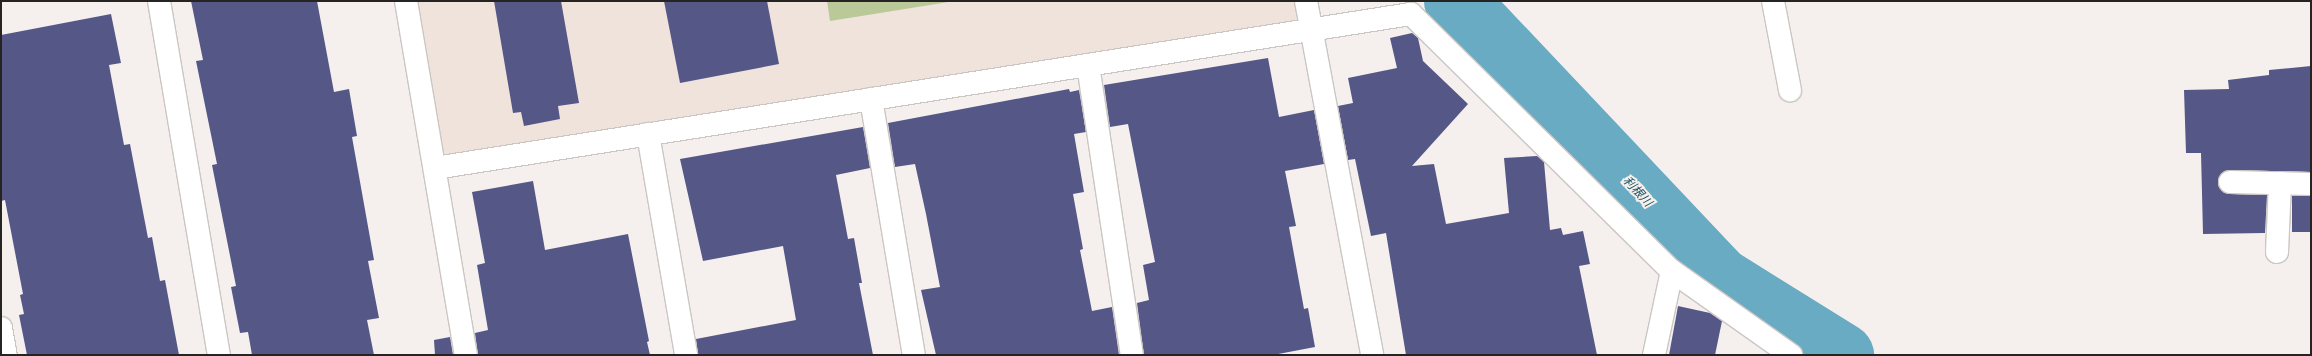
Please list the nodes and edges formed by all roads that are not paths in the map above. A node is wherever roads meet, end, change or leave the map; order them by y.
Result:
1 (159, 1) edge
2 (406, 1) edge
3 (1306, 1) edge
4 (1772, 1) edge
5 (1311, 30) junction
6 (1088, 65) junction
7 (1790, 90) dead end
8 (871, 99) junction
9 (648, 134) junction
10 (434, 168) junction
11 (2230, 182) dead end
12 (2280, 183) junction
13 (2311, 184) edge
14 (2277, 252) dead end
15 (1672, 271) junction
16 (1, 328) edge
17 (6, 355) edge
18 (219, 355) edge
19 (466, 355) edge
20 (686, 355) edge
21 (914, 355) edge
22 (1132, 355) edge
23 (1372, 355) edge
24 (1654, 355) edge
25 (1791, 355) edge

1 - 18 street
2 - 10 street
3 - 5 street
4 - 7 street
5 - 6 street
5 - 15 street
5 - 23 street
6 - 8 street
6 - 22 street
8 - 9 street
8 - 21 street
9 - 10 street
9 - 20 street
10 - 19 street
11 - 12 street
12 - 13 street
12 - 14 street
15 - 24 street
15 - 25 street
16 - 17 street

